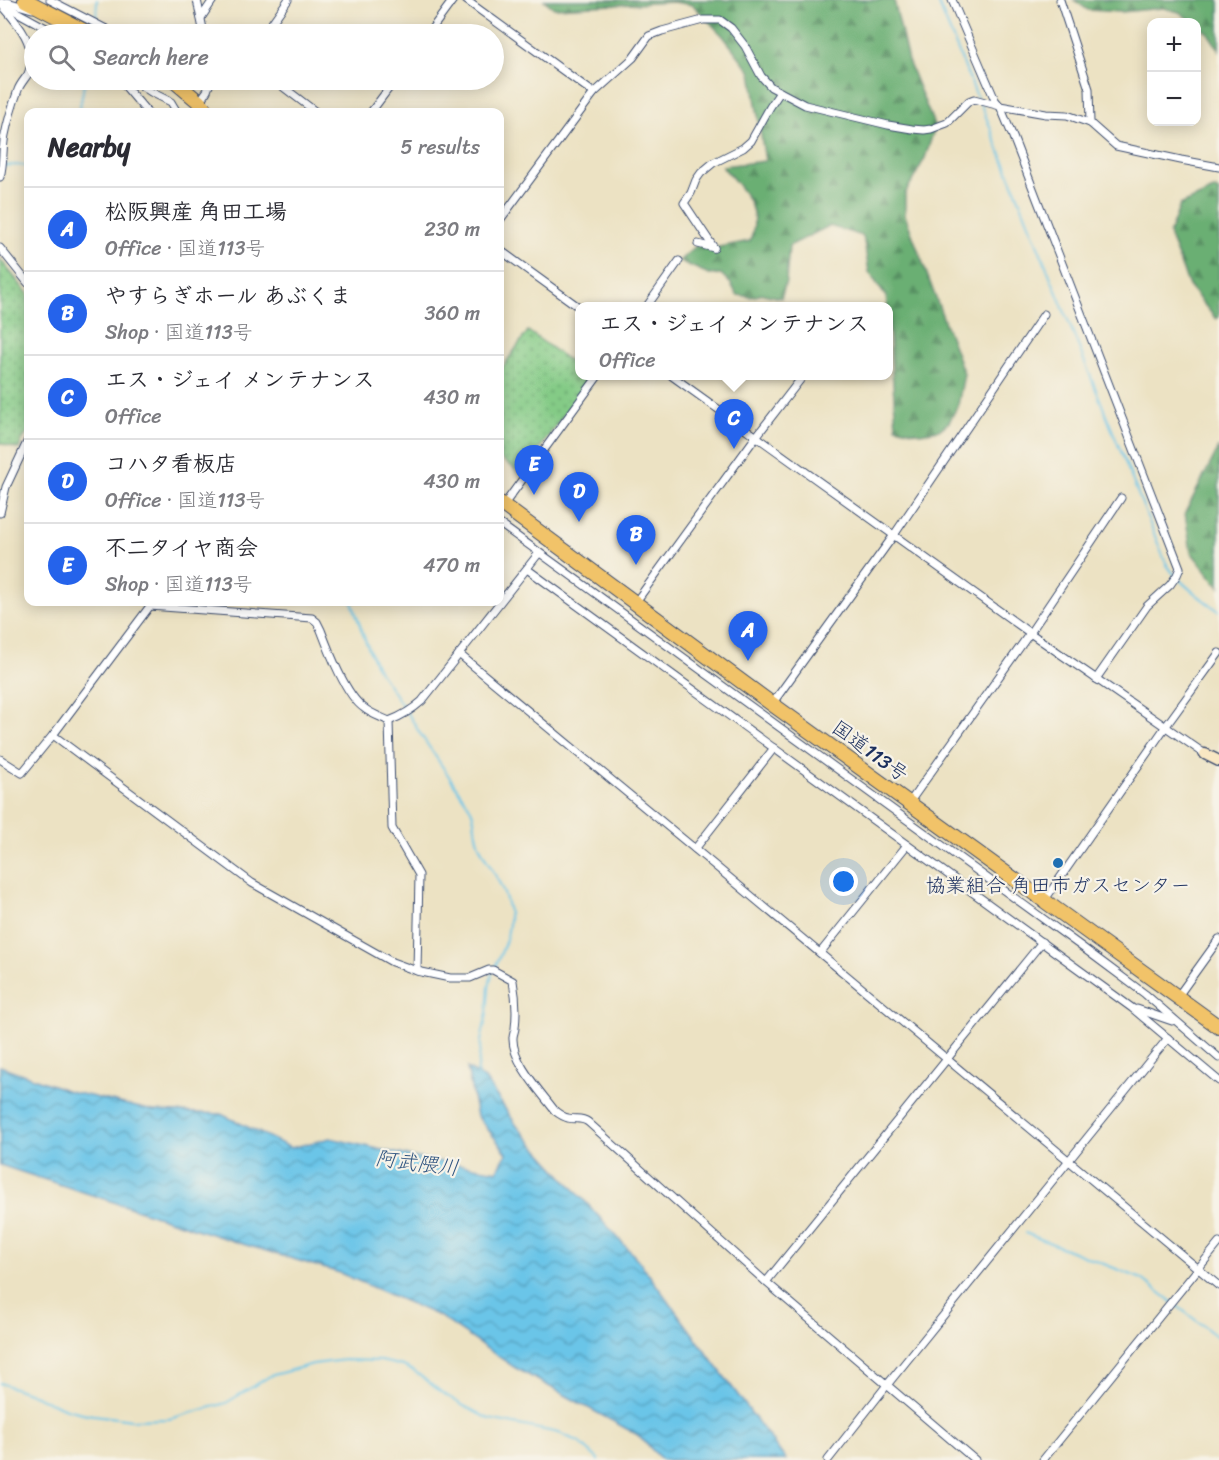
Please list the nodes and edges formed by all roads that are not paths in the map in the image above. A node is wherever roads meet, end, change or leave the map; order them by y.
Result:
1 (50, 0) edge
2 (197, 0) edge
3 (213, 0) edge
4 (288, 0) edge
5 (453, 0) edge
6 (466, 0) edge
7 (952, 0) edge
8 (1060, 0) edge
9 (0, 3) edge
10 (31, 3) edge
11 (201, 18) junction
12 (39, 24) edge
13 (84, 24) edge
14 (88, 24) edge
15 (202, 24) edge
16 (271, 24) edge
17 (435, 24) edge
18 (499, 24) edge
19 (504, 28) edge
20 (24, 35) edge
21 (24, 80) edge
22 (128, 90) edge
23 (148, 90) edge
24 (184, 90) edge
25 (207, 90) edge
26 (287, 90) edge
27 (388, 90) edge
28 (780, 92) junction
29 (594, 93) junction
30 (1000, 106) junction
31 (203, 107) edge
32 (144, 108) edge
33 (175, 108) edge
34 (311, 108) edge
35 (374, 108) edge
36 (1090, 123) junction
37 (1219, 167) edge
38 (0, 177) edge
39 (504, 215) edge
40 (698, 244) dead end
41 (0, 248) edge
42 (504, 253) edge
43 (679, 261) dead end
44 (24, 278) edge
45 (650, 302) edge
46 (575, 305) edge
47 (1044, 314) dead end
48 (594, 380) edge
49 (679, 380) edge
50 (798, 380) edge
51 (757, 437) junction
52 (24, 449) edge
53 (1121, 498) dead end
54 (504, 500) edge
55 (504, 506) edge
56 (0, 513) edge
57 (504, 527) edge
58 (894, 535) junction
59 (539, 553) junction
60 (526, 569) junction
61 (504, 597) edge
62 (635, 604) junction
63 (497, 606) edge
64 (1030, 633) junction
65 (1219, 653) edge
66 (459, 654) junction
67 (1096, 679) junction
68 (772, 704) junction
69 (389, 721) junction
70 (1166, 726) junction
71 (53, 735) junction
72 (774, 748) junction
73 (1205, 754) joint
74 (0, 759) edge
75 (1219, 761) edge
76 (909, 803) junction
77 (908, 845) junction
78 (695, 849) junction
79 (1044, 901) junction
80 (1219, 939) edge
81 (1042, 942) junction
82 (820, 953) junction
83 (417, 971) junction
84 (1178, 996) junction
85 (1132, 1008) junction
86 (1178, 1022) junction
87 (1219, 1027) edge
88 (1168, 1038) junction
89 (1219, 1058) edge
90 (947, 1059) junction
91 (1219, 1080) edge
92 (1069, 1160) junction
93 (1219, 1243) edge
94 (1198, 1268) junction
95 (766, 1282) junction
96 (1219, 1286) edge
97 (887, 1385) junction
98 (828, 1460) edge
99 (975, 1460) edge
100 (1043, 1460) edge

1 - 14 street
2 - 11 street
3 - 11 street
4 - 16 street
5 - 17 street
6 - 18 street
7 - 30 street
8 - 36 street
9 - 10 street
9 - 12 street
9 - 20 street
10 - 13 highway
11 - 15 street
19 - 29 street
21 - 38 street
22 - 32 street
23 - 33 street
24 - 31 highway
25 - 31 street
26 - 34 street
27 - 35 street
28 - 29 street
28 - 30 street
28 - 40 street
29 - 39 street
30 - 36 street
30 - 67 street
36 - 37 street
41 - 44 street
42 - 46 street
43 - 45 street
47 - 58 street
48 - 54 street
49 - 51 street
50 - 51 street
51 - 58 street
51 - 62 street
52 - 56 street
53 - 64 street
55 - 62 highway, 国道113号
57 - 59 street
58 - 64 street
58 - 68 street
59 - 60 street
59 - 86 street
60 - 61 street
60 - 72 street
62 - 68 highway, 国道113号
63 - 66 street
64 - 67 street
64 - 76 street
65 - 70 street
66 - 69 street
66 - 78 street
67 - 70 street
68 - 76 highway, 国道113号
69 - 71 street
69 - 83 street
70 - 73 street
70 - 79 street
71 - 74 street
71 - 83 street
72 - 77 street
72 - 78 street
73 - 75 street
76 - 79 highway, 国道113号
77 - 81 street
77 - 82 street
78 - 82 street
79 - 84 highway, 国道113号
80 - 84 street
81 - 85 street
81 - 90 street
82 - 90 street
83 - 95 street
84 - 87 highway, 国道113号
85 - 86 street
85 - 88 street
86 - 89 street
88 - 91 street
88 - 92 street
90 - 92 street
90 - 95 street
92 - 94 street
92 - 97 street
93 - 94 street
94 - 96 street
94 - 100 street
95 - 97 street
97 - 98 street
97 - 99 street

